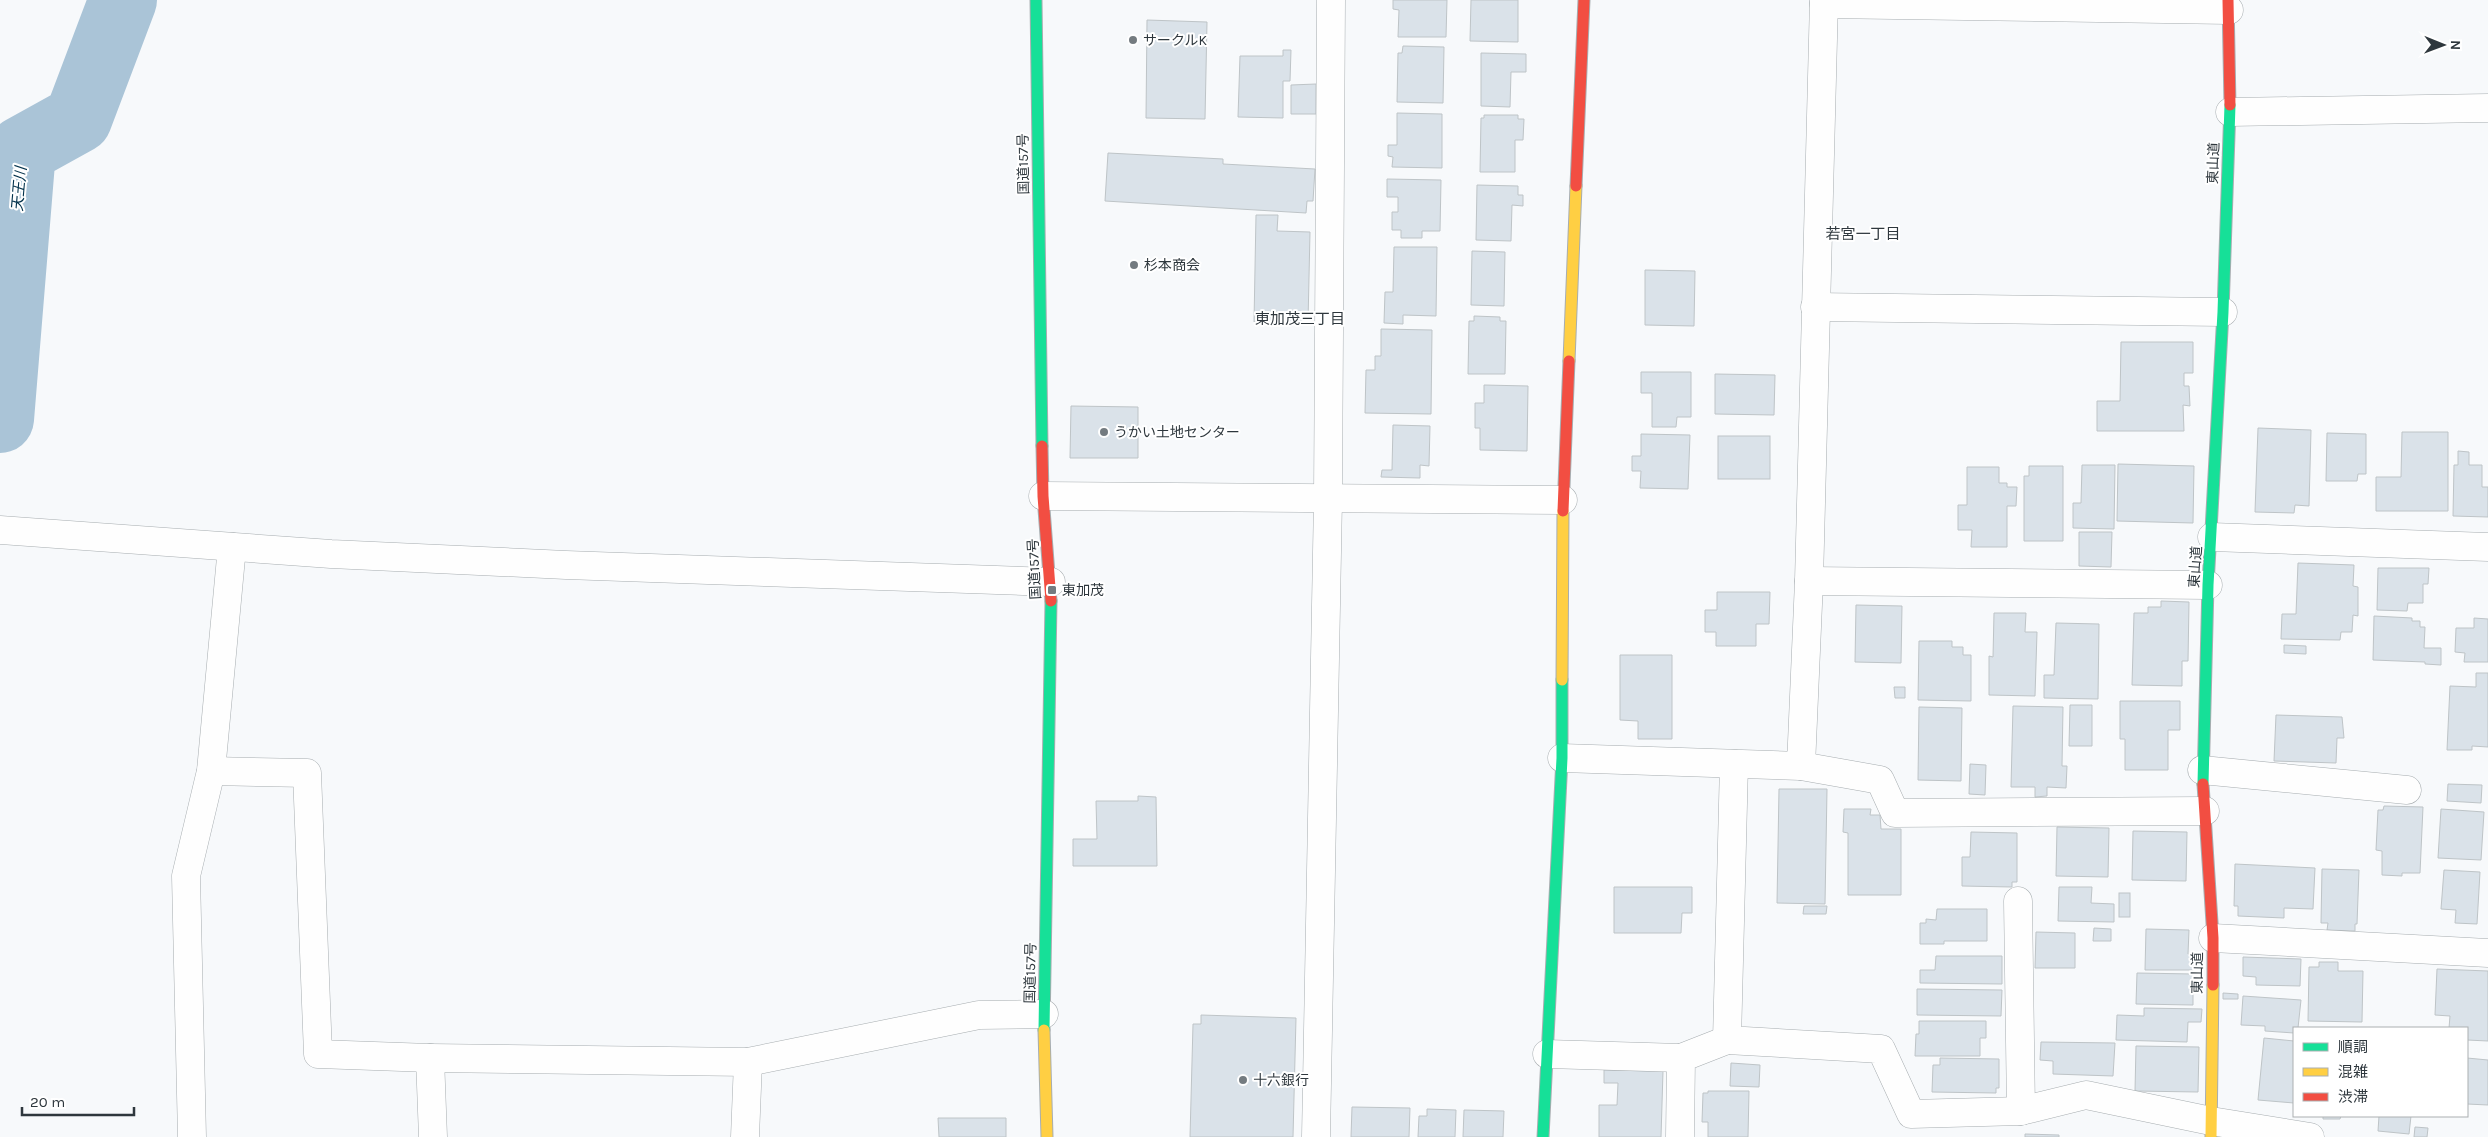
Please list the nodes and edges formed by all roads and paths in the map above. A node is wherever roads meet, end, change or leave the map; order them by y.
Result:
1 (1036, 0) edge
2 (1331, 0) edge
3 (1584, 0) edge
4 (1824, 2) edge
5 (2229, 5) edge
6 (2488, 108) edge
7 (2230, 112) junction
8 (1815, 307) junction
9 (2223, 312) junction
10 (1044, 496) junction
11 (1328, 499) junction
12 (1562, 500) junction
13 (0, 530) edge
14 (2212, 537) junction
15 (232, 547) junction
16 (2488, 547) edge
17 (1809, 581) junction
18 (1051, 582) junction
19 (2208, 585) junction
20 (1562, 758) junction
21 (1734, 764) junction
22 (1801, 766) junction
23 (2202, 770) junction
24 (211, 771) junction
25 (2407, 790) dead end
26 (2205, 811) junction
27 (2018, 901) dead end
28 (2213, 938) junction
29 (2488, 953) edge
30 (1044, 1014) junction
31 (1727, 1040) junction
32 (1547, 1054) junction
33 (430, 1058) junction
34 (1681, 1058) junction
35 (748, 1062) junction
36 (2021, 1111) junction
37 (2211, 1129) edge
38 (192, 1137) edge
39 (433, 1137) edge
40 (744, 1137) edge
41 (1047, 1137) edge
42 (1316, 1137) edge
43 (1543, 1137) edge
44 (1680, 1137) edge
45 (2310, 1137) edge

1 - 10 main road, 国道157号
2 - 11 street
3 - 12 main road
4 - 5 street
4 - 8 street
5 - 7 main road, 東山道
6 - 7 street
7 - 9 main road, 東山道
8 - 9 street
8 - 17 street
9 - 14 main road, 東山道
10 - 11 street
10 - 18 main road, 国道157号
11 - 12 street
11 - 42 street
12 - 20 main road
13 - 15 street
14 - 16 street
14 - 19 main road, 東山道
15 - 18 street
15 - 24 street
17 - 19 street
17 - 22 street
18 - 30 main road, 国道157号
19 - 23 main road, 東山道
20 - 21 street
20 - 32 main road
21 - 22 street
21 - 31 street
22 - 26 street
23 - 25 street
23 - 26 main road, 東山道
24 - 33 street
24 - 38 street
26 - 28 main road, 東山道
27 - 36 street
28 - 29 street
28 - 37 main road, 東山道
30 - 35 street
30 - 41 main road, 国道157号
31 - 34 street
31 - 36 street
32 - 34 street
32 - 43 main road
33 - 35 street
33 - 39 street
34 - 44 street
35 - 40 street
36 - 37 street
37 - 45 street

